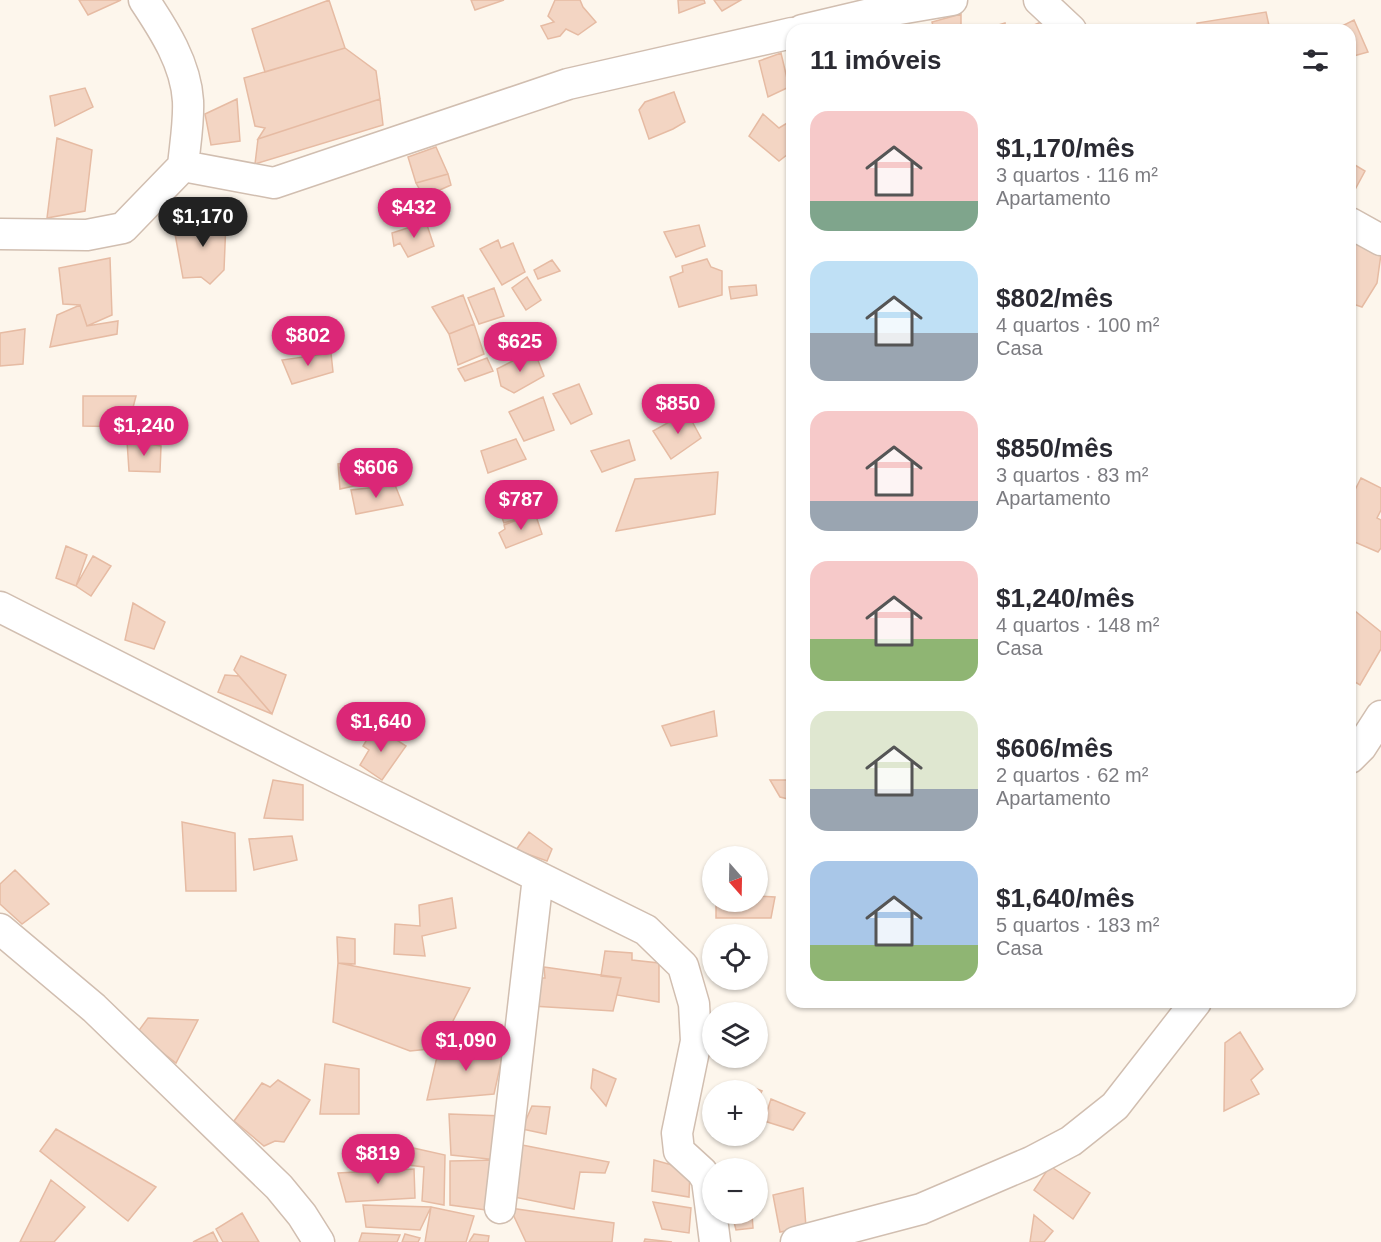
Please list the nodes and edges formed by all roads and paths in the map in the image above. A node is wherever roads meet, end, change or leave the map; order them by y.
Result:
1 (144, 0) edge
2 (952, 0) edge
3 (1039, 0) edge
4 (828, 24) edge
5 (1065, 24) edge
6 (786, 34) edge
7 (183, 166) junction
8 (1356, 226) edge
9 (0, 234) edge
10 (1381, 240) edge
11 (0, 608) edge
12 (1381, 716) edge
13 (1356, 752) edge
14 (538, 878) junction
15 (0, 928) edge
16 (1191, 1008) edge
17 (500, 1208) dead end
18 (319, 1242) edge
19 (715, 1242) edge
20 (796, 1242) edge

1 - 7 street
2 - 4 street
3 - 5 street
6 - 7 street
7 - 9 street
8 - 10 street
11 - 14 street
12 - 13 street
14 - 17 street
14 - 19 street
15 - 18 street
16 - 20 street

